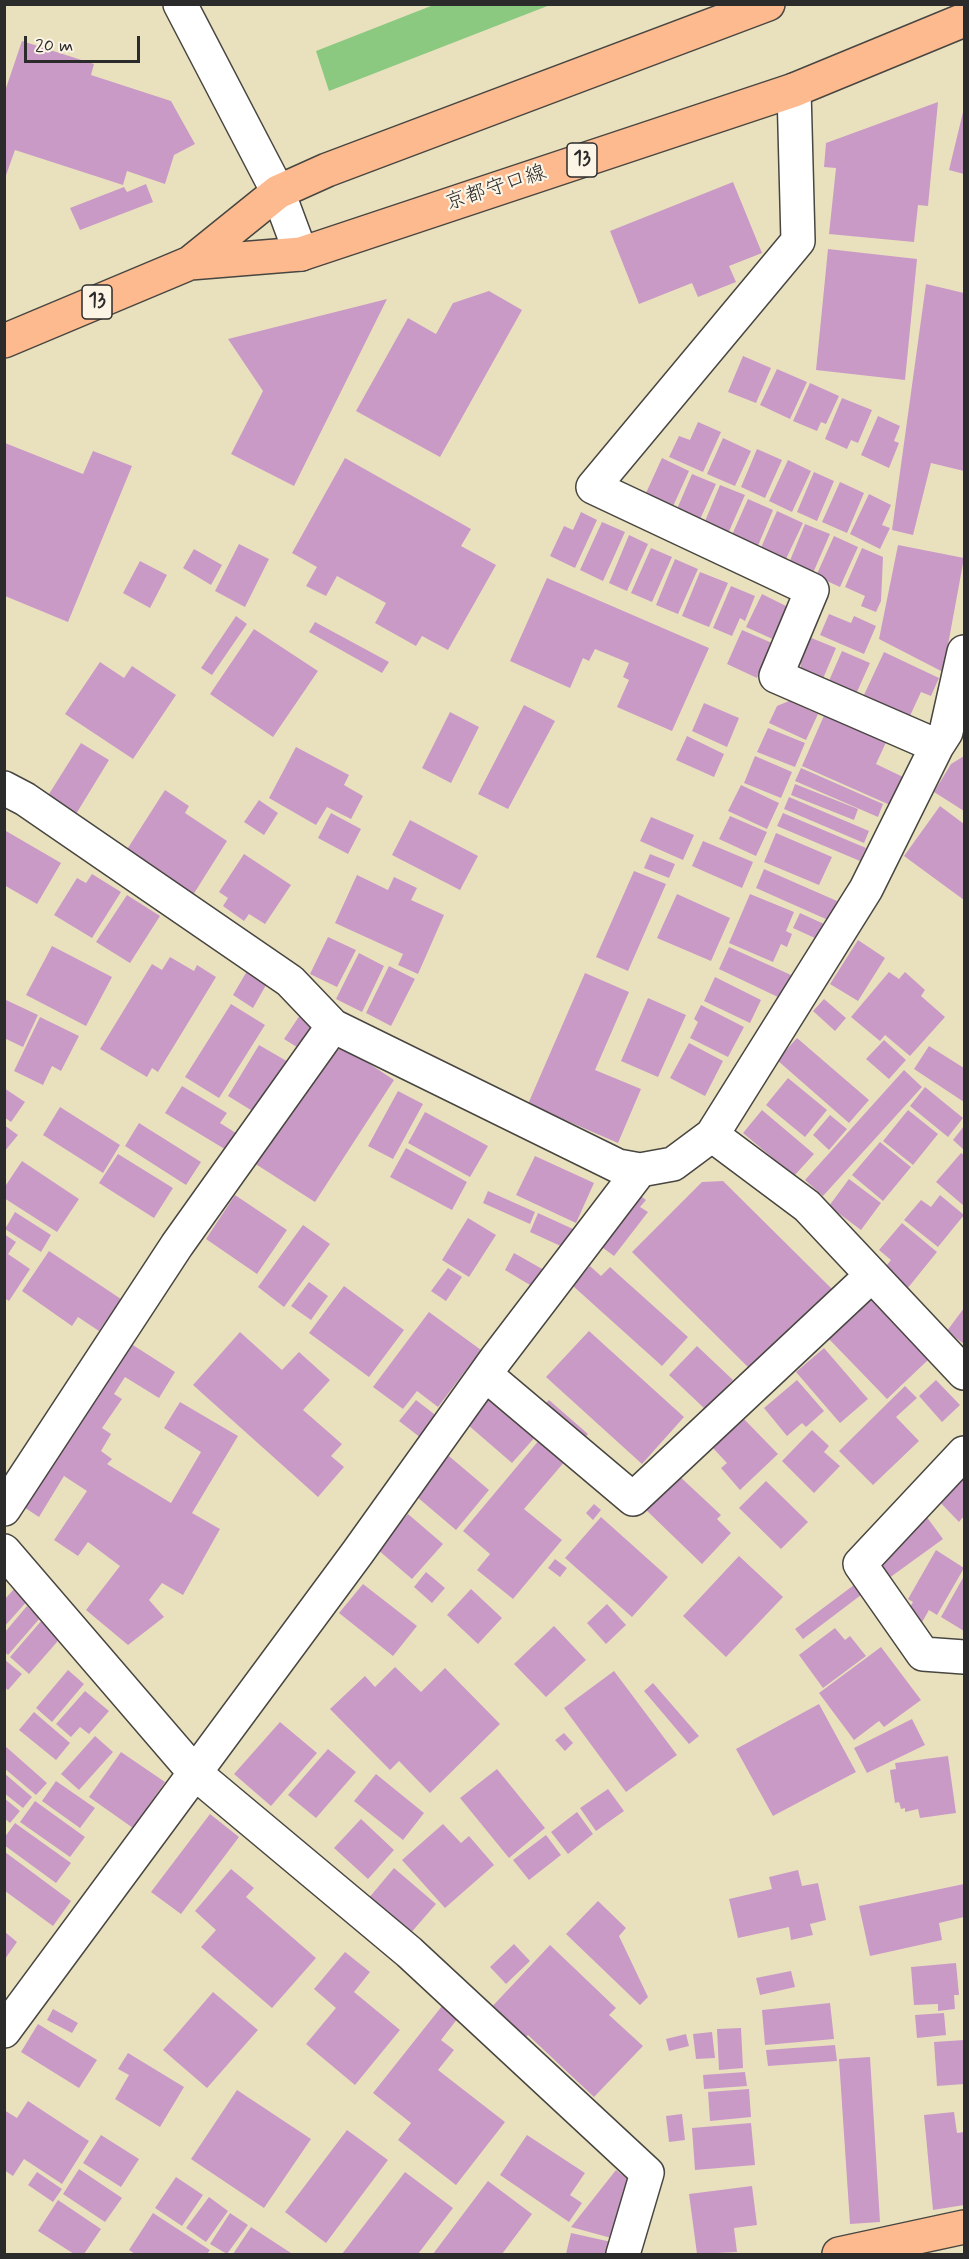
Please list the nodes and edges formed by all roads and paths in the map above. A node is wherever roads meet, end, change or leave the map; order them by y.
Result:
1 (180, 4) edge
2 (768, 4) edge
3 (964, 20) edge
4 (794, 90) junction
5 (278, 192) junction
6 (300, 254) junction
7 (190, 263) junction
8 (4, 341) edge
9 (964, 652) edge
10 (949, 736) edge
11 (4, 788) edge
12 (333, 1026) junction
13 (712, 1136) junction
14 (640, 1170) junction
15 (872, 1275) junction
16 (964, 1373) edge
17 (486, 1375) junction
18 (964, 1453) edge
19 (4, 1509) edge
20 (4, 1551) edge
21 (964, 1657) edge
22 (195, 1773) junction
23 (4, 2031) edge
24 (964, 2227) edge
25 (623, 2254) edge
26 (839, 2254) edge

1 - 5 street
2 - 5 main road, 京都守口線 / 13
3 - 4 main road, 京都守口線 / 13
4 - 6 main road, 京都守口線 / 13
4 - 10 street
5 - 6 street
5 - 7 main road, 京都守口線 / 13
6 - 7 main road, 京都守口線 / 13
7 - 8 main road, 京都守口線 / 13
9 - 10 street
10 - 13 street
11 - 12 street
12 - 14 street
12 - 19 street
13 - 14 street
13 - 15 street
14 - 17 street
15 - 16 street
15 - 17 street
17 - 22 street
18 - 21 street
20 - 22 street
22 - 23 street
22 - 25 street
24 - 26 main road

